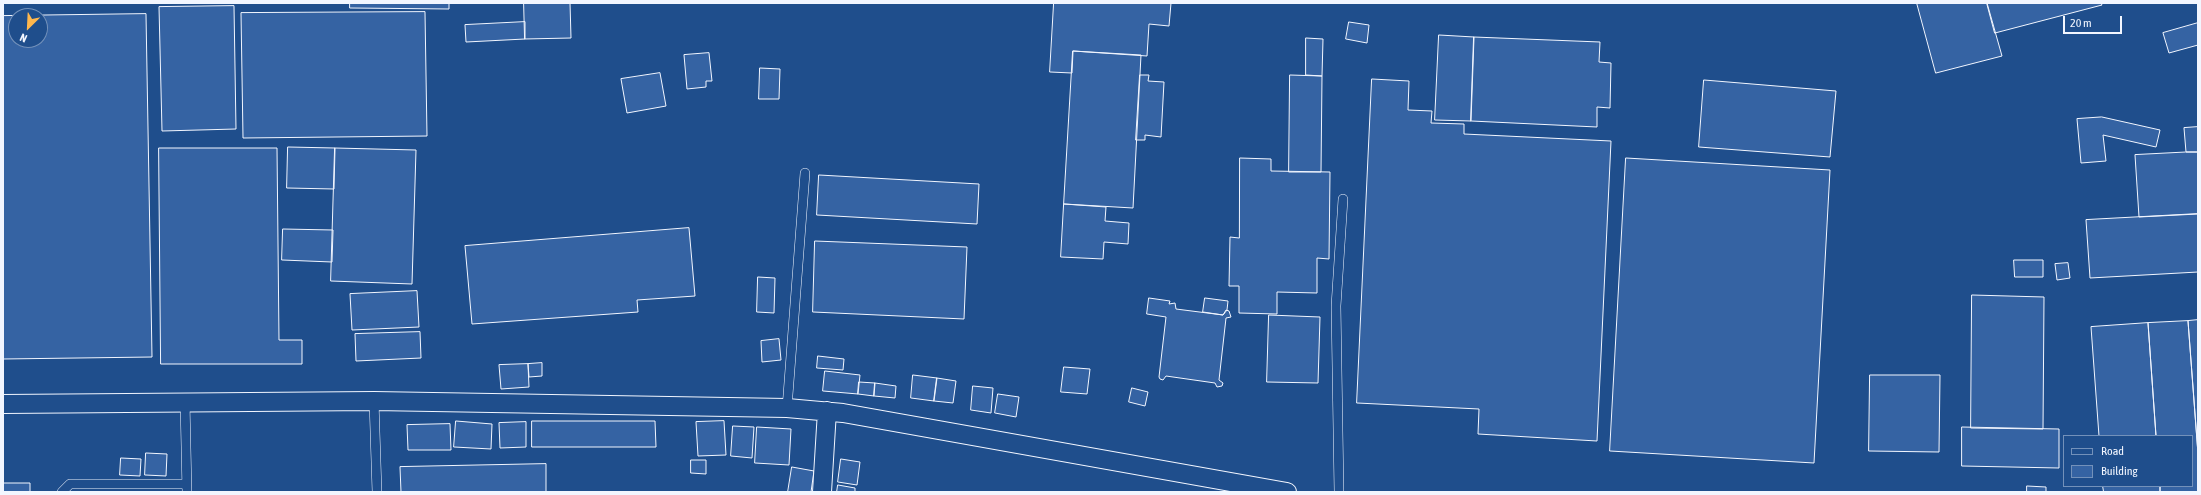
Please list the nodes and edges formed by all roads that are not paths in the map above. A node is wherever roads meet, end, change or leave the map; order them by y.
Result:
1 (804, 173) dead end
2 (1343, 199) dead end
3 (374, 401) junction
4 (185, 402) junction
5 (3, 404) edge
6 (787, 408) junction
7 (827, 411) junction
8 (186, 488) edge
9 (62, 492) edge
10 (377, 492) edge
11 (822, 492) edge
12 (1287, 492) edge
13 (1339, 492) edge

1 - 6 lane
2 - 13 lane
3 - 4 street
3 - 6 street
3 - 10 lane
4 - 5 street
4 - 8 lane
6 - 7 street
7 - 11 street
7 - 12 street
8 - 9 lane

